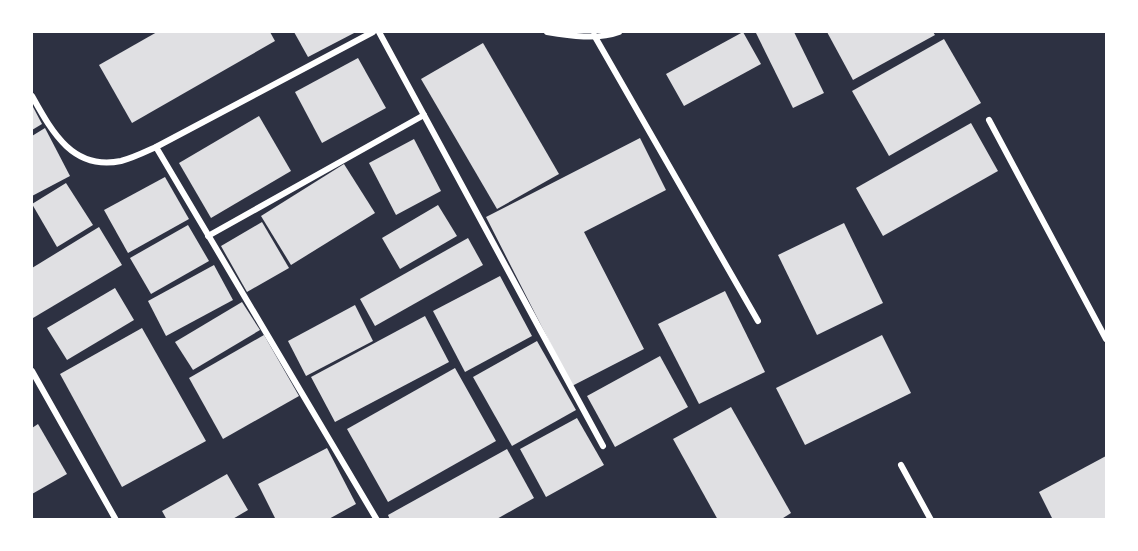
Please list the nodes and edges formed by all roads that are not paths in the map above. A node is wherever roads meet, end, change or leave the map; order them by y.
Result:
1 (372, 32) edge
2 (379, 32) edge
3 (547, 32) edge
4 (619, 32) edge
5 (594, 35) junction
6 (32, 96) edge
7 (424, 115) junction
8 (989, 120) dead end
9 (156, 147) junction
10 (208, 236) junction
11 (758, 321) dead end
12 (1107, 339) edge
13 (32, 371) edge
14 (603, 446) dead end
15 (901, 465) dead end
16 (116, 519) edge
17 (377, 519) edge
18 (931, 519) edge

1 - 9 street
2 - 7 street
3 - 5 street
4 - 5 street
5 - 11 street
6 - 9 street
7 - 10 street
7 - 14 street
8 - 12 street
9 - 10 street
10 - 17 street
13 - 16 street
15 - 18 street

